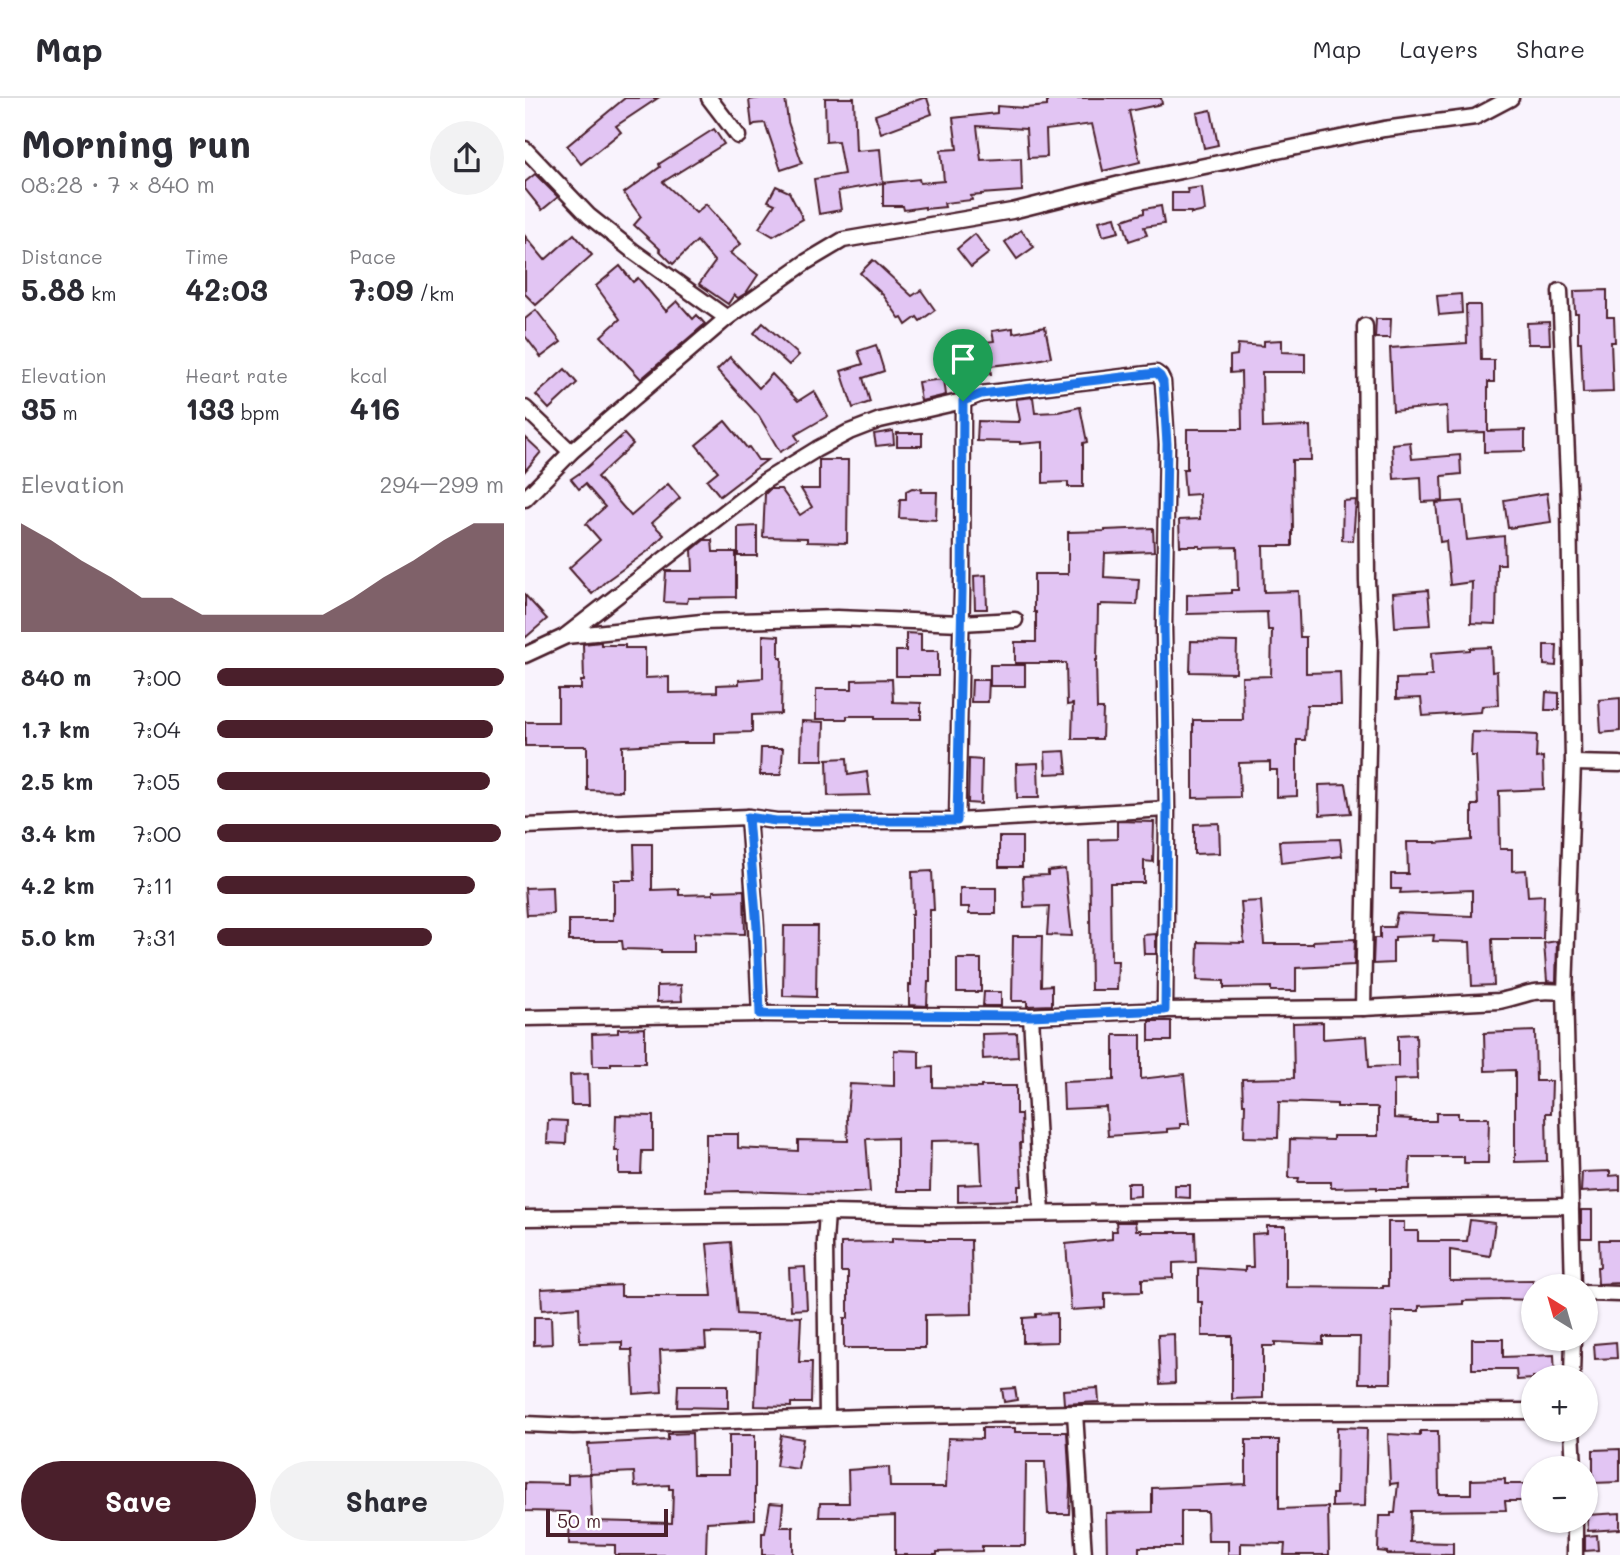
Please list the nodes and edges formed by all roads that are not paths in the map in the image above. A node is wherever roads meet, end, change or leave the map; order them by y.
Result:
1 (709, 98) edge
2 (1511, 98) edge
3 (738, 136) dead end
4 (525, 149) edge
5 (1560, 291) dead end
6 (727, 318) junction
7 (1365, 326) dead end
8 (963, 401) junction
9 (525, 408) edge
10 (571, 452) junction
11 (525, 499) edge
12 (1015, 620) dead end
13 (961, 623) junction
14 (564, 637) junction
15 (525, 655) edge
16 (1573, 763) junction
17 (1620, 764) edge
18 (1167, 809) junction
19 (748, 817) junction
20 (957, 821) junction
21 (525, 826) edge
22 (1565, 992) junction
23 (1363, 1009) junction
24 (1165, 1010) junction
25 (760, 1014) junction
26 (1031, 1016) junction
27 (525, 1018) edge
28 (1571, 1206) junction
29 (827, 1213) junction
30 (1042, 1213) junction
31 (525, 1218) edge
32 (1573, 1274) edge
33 (1598, 1293) edge
34 (1620, 1294) edge
35 (1521, 1411) edge
36 (1075, 1413) junction
37 (827, 1418) junction
38 (525, 1424) edge
39 (1574, 1533) edge
40 (1084, 1555) edge
41 (1575, 1555) edge

1 - 3 street
2 - 6 street
4 - 6 street
5 - 16 street
6 - 10 street
7 - 23 street
8 - 13 street
8 - 14 street
8 - 18 street
9 - 10 street
10 - 11 street
12 - 13 street
13 - 14 street
13 - 20 street
14 - 15 street
16 - 17 street
16 - 22 street
18 - 20 street
18 - 24 street
19 - 20 street
19 - 21 street
19 - 25 street
22 - 23 street
22 - 28 street
23 - 24 street
24 - 26 street
25 - 26 street
25 - 27 street
26 - 30 street
28 - 30 street
28 - 32 street
29 - 30 street
29 - 31 street
29 - 37 street
33 - 34 street
35 - 36 street
36 - 37 street
36 - 40 street
37 - 38 street
39 - 41 street

